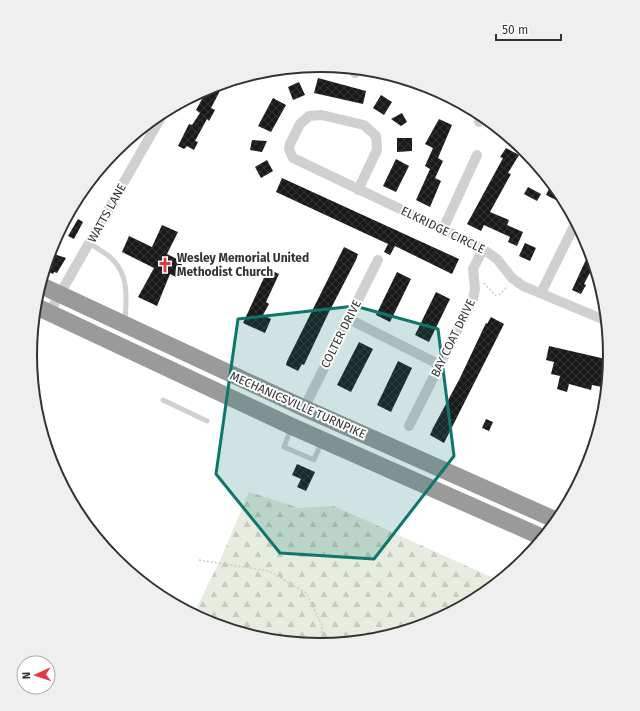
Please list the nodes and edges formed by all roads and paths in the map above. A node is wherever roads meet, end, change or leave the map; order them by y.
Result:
1 (157, 124) edge
2 (477, 155) dead end
3 (358, 190) junction
4 (573, 228) edge
5 (443, 229) junction
6 (90, 243) junction
7 (483, 249) junction
8 (378, 260) dead end
9 (482, 281) dead end
10 (508, 286) dead end
11 (45, 287) edge
12 (541, 292) junction
13 (60, 294) junction
14 (499, 295) dead end
15 (496, 296) dead end
16 (42, 310) edge
17 (601, 318) edge
18 (349, 319) junction
19 (125, 325) junction
20 (179, 362) junction
21 (440, 365) junction
22 (163, 400) dead end
23 (304, 408) junction
24 (207, 421) dead end
25 (409, 426) dead end
26 (552, 518) edge
27 (539, 536) edge
28 (199, 560) dead end
29 (321, 638) edge

1 - 6 street, WATTS LANE
2 - 5 street
3 - 3 street, ELKRIDGE CIRCLE
3 - 5 street, ELKRIDGE CIRCLE
4 - 12 street
5 - 7 street, ELKRIDGE CIRCLE
6 - 13 street, WATTS LANE
6 - 19 lane
7 - 12 street, ELKRIDGE CIRCLE
7 - 21 street, BAY COAT DRIVE
8 - 18 street, COLTER DRIVE
9 - 15 path
10 - 14 path
11 - 13 highway, MECHANICSVILLE TURNPIKE
12 - 17 street, ELKRIDGE CIRCLE
13 - 16 street, WATTS LANE
13 - 19 highway, MECHANICSVILLE TURNPIKE
16 - 20 highway, MECHANICSVILLE TURNPIKE
18 - 21 street
18 - 23 street, COLTER DRIVE
19 - 20 highway, MECHANICSVILLE TURNPIKE
20 - 23 highway, MECHANICSVILLE TURNPIKE
20 - 27 highway, MECHANICSVILLE TURNPIKE
21 - 25 street, BAY COAT DRIVE
22 - 24 lane
23 - 26 highway, MECHANICSVILLE TURNPIKE
28 - 29 path

